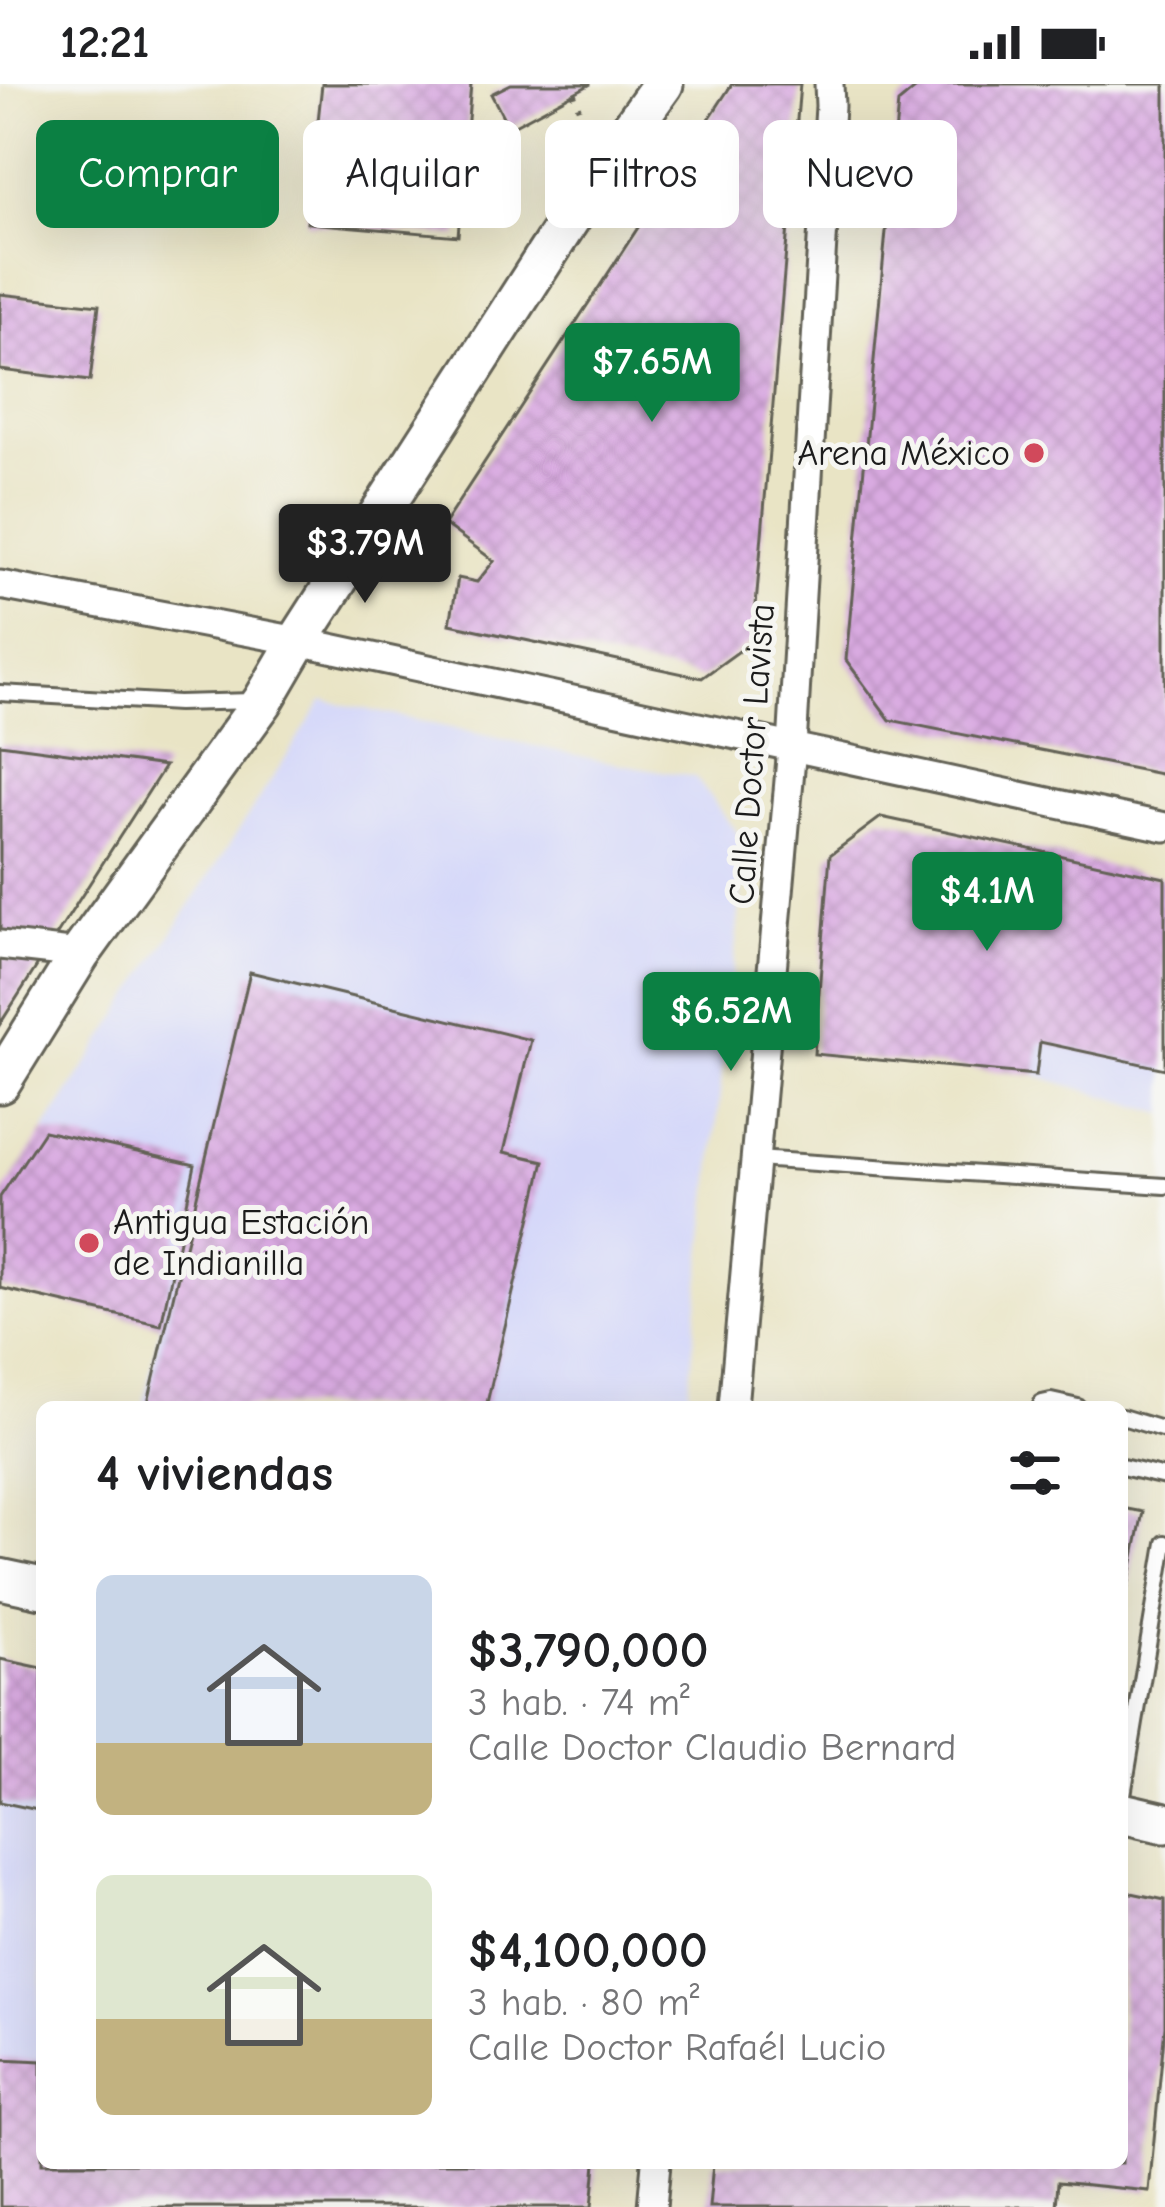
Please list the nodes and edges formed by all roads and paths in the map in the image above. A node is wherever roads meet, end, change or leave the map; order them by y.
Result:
1 (663, 84) edge
2 (832, 91) edge
3 (0, 585) edge
4 (298, 641) junction
5 (0, 693) edge
6 (263, 700) junction
7 (792, 747) junction
8 (1165, 827) edge
9 (0, 945) edge
10 (80, 954) junction
11 (0, 1083) edge
12 (755, 1159) junction
13 (1165, 1186) edge
14 (735, 1401) edge
15 (1128, 1419) edge
16 (1165, 1430) edge
17 (1128, 1468) edge
18 (1165, 1477) edge
19 (1165, 1543) edge
20 (0, 1580) edge
21 (36, 1587) edge
22 (1128, 1765) edge
23 (1128, 1815) edge
24 (1165, 1823) edge
25 (655, 2169) edge
26 (652, 2207) edge

1 - 4 street
2 - 7 street, Calle Doctor Lavista
3 - 4 street
4 - 6 street
4 - 7 street
5 - 6 lane
6 - 10 street
7 - 8 street
7 - 12 street, Calle Doctor Lavista
9 - 10 street
10 - 11 street
12 - 13 lane
12 - 14 street, Calle Doctor Lavista
15 - 16 lane
17 - 18 lane
19 - 22 lane
20 - 21 street
23 - 24 street
25 - 26 street

